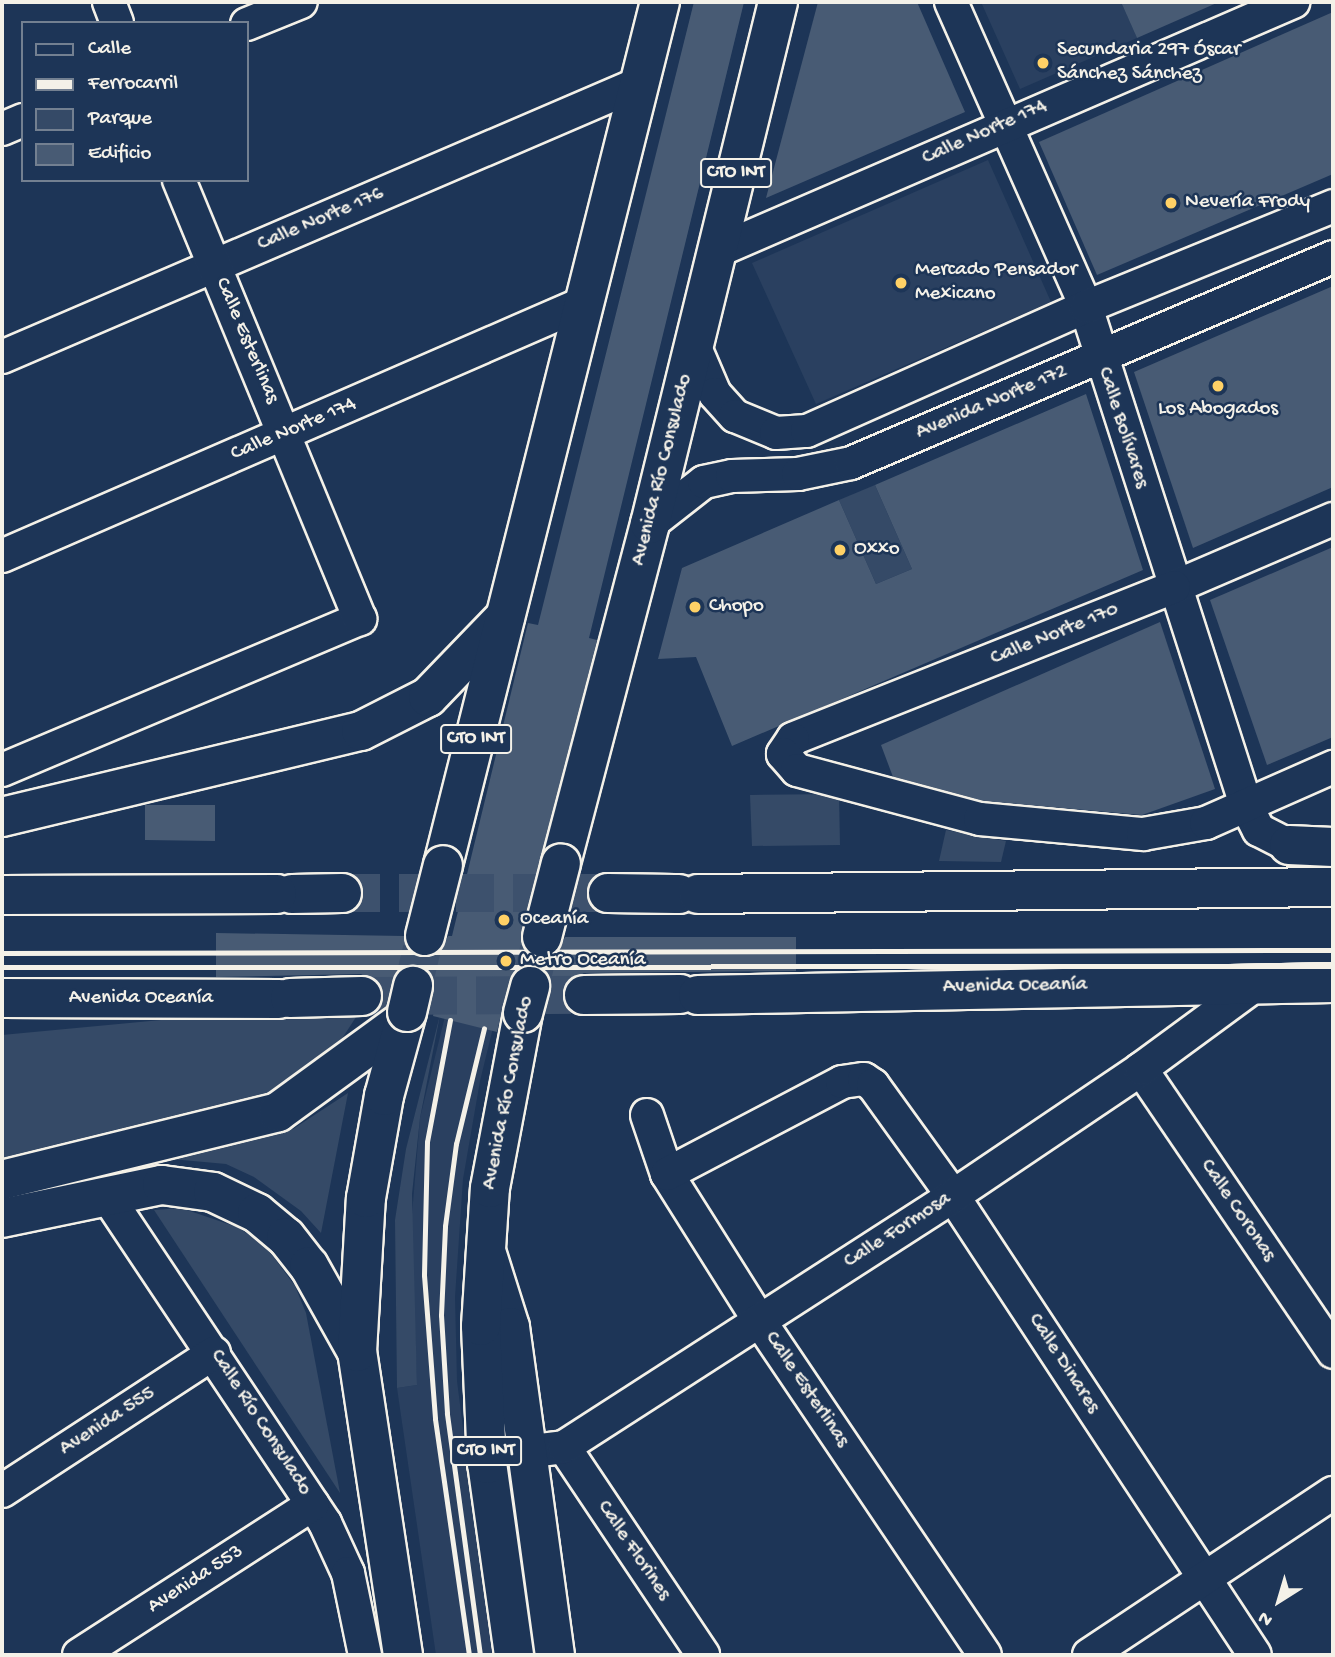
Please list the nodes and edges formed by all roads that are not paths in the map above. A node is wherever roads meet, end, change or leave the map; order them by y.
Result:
1 (109, 2) edge
2 (301, 2) edge
3 (660, 2) edge
4 (778, 2) edge
5 (951, 2) edge
6 (1293, 2) edge
7 (116, 21) edge
8 (248, 24) edge
9 (640, 83) junction
10 (21, 121) edge
11 (1007, 122) junction
12 (2, 129) edge
13 (180, 182) edge
14 (1333, 206) edge
15 (717, 251) junction
16 (1333, 257) edge
17 (214, 266) junction
18 (586, 302) junction
19 (1086, 307) junction
20 (694, 345) junction
21 (2, 357) edge
22 (1099, 357) junction
23 (285, 434) junction
24 (1333, 519) edge
25 (650, 524) junction
26 (2, 556) edge
27 (1174, 587) junction
28 (509, 613) junction
29 (1333, 767) edge
30 (2, 770) edge
31 (1246, 805) junction
32 (2, 817) edge
33 (1289, 845) joint
34 (1333, 847) edge
35 (1333, 887) edge
36 (342, 893) tunnel mouth
37 (608, 893) tunnel mouth
38 (2, 895) edge
39 (425, 936) tunnel mouth
40 (542, 937) tunnel mouth
41 (1258, 983) junction
42 (1333, 983) edge
43 (584, 995) tunnel mouth
44 (362, 996) tunnel mouth
45 (526, 1000) tunnel mouth
46 (11, 1002) edge
47 (1141, 1069) junction
48 (647, 1115) dead end
49 (667, 1174) junction
50 (2, 1181) edge
51 (953, 1196) junction
52 (115, 1208) dead end
53 (2, 1218) edge
54 (484, 1245) junction
55 (759, 1320) junction
56 (357, 1352) junction
57 (1333, 1352) edge
58 (214, 1353) junction
59 (564, 1447) junction
60 (524, 1452) junction
61 (2, 1491) edge
62 (1333, 1493) edge
63 (313, 1504) junction
64 (1203, 1577) junction
65 (79, 1655) edge
66 (365, 1655) edge
67 (403, 1655) edge
68 (514, 1655) edge
69 (555, 1655) edge
70 (703, 1655) edge
71 (985, 1655) edge
72 (1089, 1655) edge
73 (1255, 1655) edge

1 - 7 street
2 - 8 street
3 - 9 main road, CTO INT
4 - 15 main road, Avenida Río Consulado / CTO INT
5 - 11 street, Calle Bolívares
6 - 11 street, Calle Norte 174
9 - 17 street, Calle Norte 176
9 - 18 main road, CTO INT
10 - 12 street
11 - 15 street, Calle Norte 174
11 - 19 street, Calle Bolívares
13 - 17 street, Calle Esterlinas
14 - 19 street
15 - 20 main road, Avenida Río Consulado / CTO INT
16 - 22 street, Avenida Norte 172
17 - 21 street, Calle Norte 176
17 - 23 street, Calle Esterlinas
18 - 23 street, Calle Norte 174
18 - 28 main road, CTO INT
19 - 20 street
19 - 22 street, Calle Bolívares
20 - 25 main road, Avenida Río Consulado / CTO INT
22 - 25 street, Avenida Norte 172
22 - 27 street, Calle Bolívares
23 - 26 street, Calle Norte 174
23 - 30 street, Calle Esterlinas
24 - 27 street, Calle Norte 170
25 - 40 main road, Avenida Río Consulado / CTO INT, bridge
27 - 31 street, Calle Bolívares
27 - 31 street, Calle Norte 170
28 - 32 main road
28 - 39 main road, CTO INT, bridge
29 - 31 street
31 - 33 street, Calle Bolívares
33 - 34 main road
35 - 37 main road
36 - 38 main road
41 - 42 main road, Avenida Oceanía
41 - 43 main road, Avenida Oceanía
41 - 47 street, Calle Formosa
44 - 46 main road, Avenida Oceanía
45 - 54 main road, Avenida Río Consulado / CTO INT
47 - 51 street, Calle Formosa
47 - 57 street, Calle Coronas
48 - 49 street, Calle Esterlinas
49 - 51 street, Calle Dinares
49 - 55 street, Calle Esterlinas
50 - 56 main road
51 - 55 street, Calle Formosa
51 - 64 street, Calle Dinares
52 - 58 street, Calle Río Consulado
53 - 56 main road
54 - 60 main road, Avenida Río Consulado / CTO INT
54 - 68 main road, CTO INT
55 - 59 street, Calle Formosa
55 - 71 street, Calle Esterlinas
56 - 67 main road
58 - 61 street, Avenida 555
58 - 63 street, Calle Río Consulado
59 - 60 street, Calle Formosa
59 - 70 street, Calle Florines
60 - 69 main road, Avenida Río Consulado / CTO INT
62 - 64 street
63 - 65 street, Avenida 553
63 - 66 street, Calle Río Consulado
64 - 72 street
64 - 73 street, Calle Dinares

